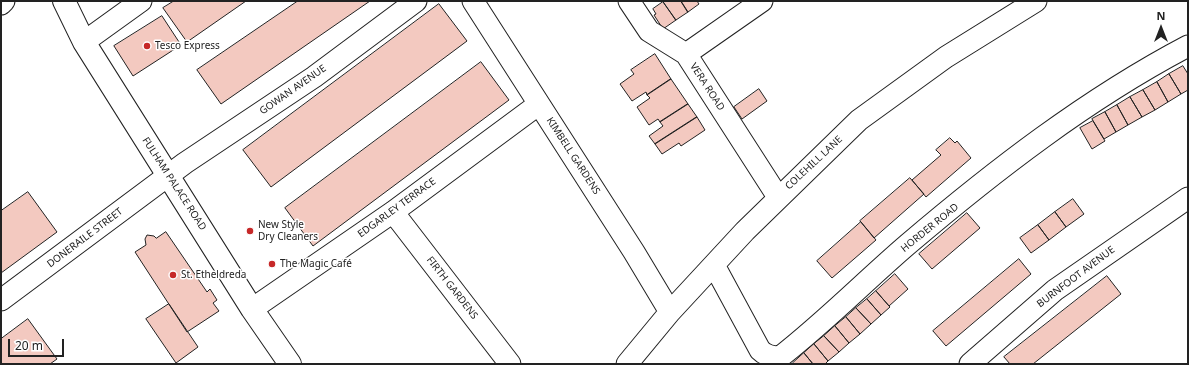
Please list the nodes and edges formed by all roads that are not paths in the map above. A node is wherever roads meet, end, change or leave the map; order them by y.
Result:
1 (4, 1) edge
2 (64, 1) edge
3 (141, 1) edge
4 (416, 1) edge
5 (473, 1) edge
6 (629, 1) edge
7 (762, 1) edge
8 (1036, 1) edge
9 (1, 4) edge
10 (84, 42) junction
11 (1188, 46) edge
12 (686, 54) junction
13 (539, 104) junction
14 (168, 176) junction
15 (778, 198) junction
16 (1188, 198) edge
17 (392, 212) junction
18 (714, 265) junction
19 (1, 300) edge
20 (252, 310) junction
21 (670, 312) junction
22 (639, 359) edge
23 (288, 363) edge
24 (510, 364) edge
25 (970, 364) edge

1 - 9 street
2 - 10 main road, FULHAM PALACE ROAD
3 - 10 street
4 - 14 street, GOWAN AVENUE
5 - 13 street, KIMBELL GARDENS
6 - 12 street
7 - 12 street, VERA ROAD
8 - 15 street, COLEHILL LANE
10 - 14 main road, FULHAM PALACE ROAD
11 - 18 street, HORDER ROAD
12 - 15 street, VERA ROAD
13 - 17 street, EDGARLEY TERRACE
13 - 21 street, KIMBELL GARDENS
14 - 19 street, DONERAILE STREET
14 - 20 main road, FULHAM PALACE ROAD
15 - 18 street, COLEHILL LANE
16 - 25 street, BURNFOOT AVENUE
17 - 20 street, EDGARLEY TERRACE
17 - 24 street, FIRTH GARDENS
18 - 21 street, COLEHILL LANE
20 - 23 main road, FULHAM PALACE ROAD
21 - 22 street, COLEHILL LANE

